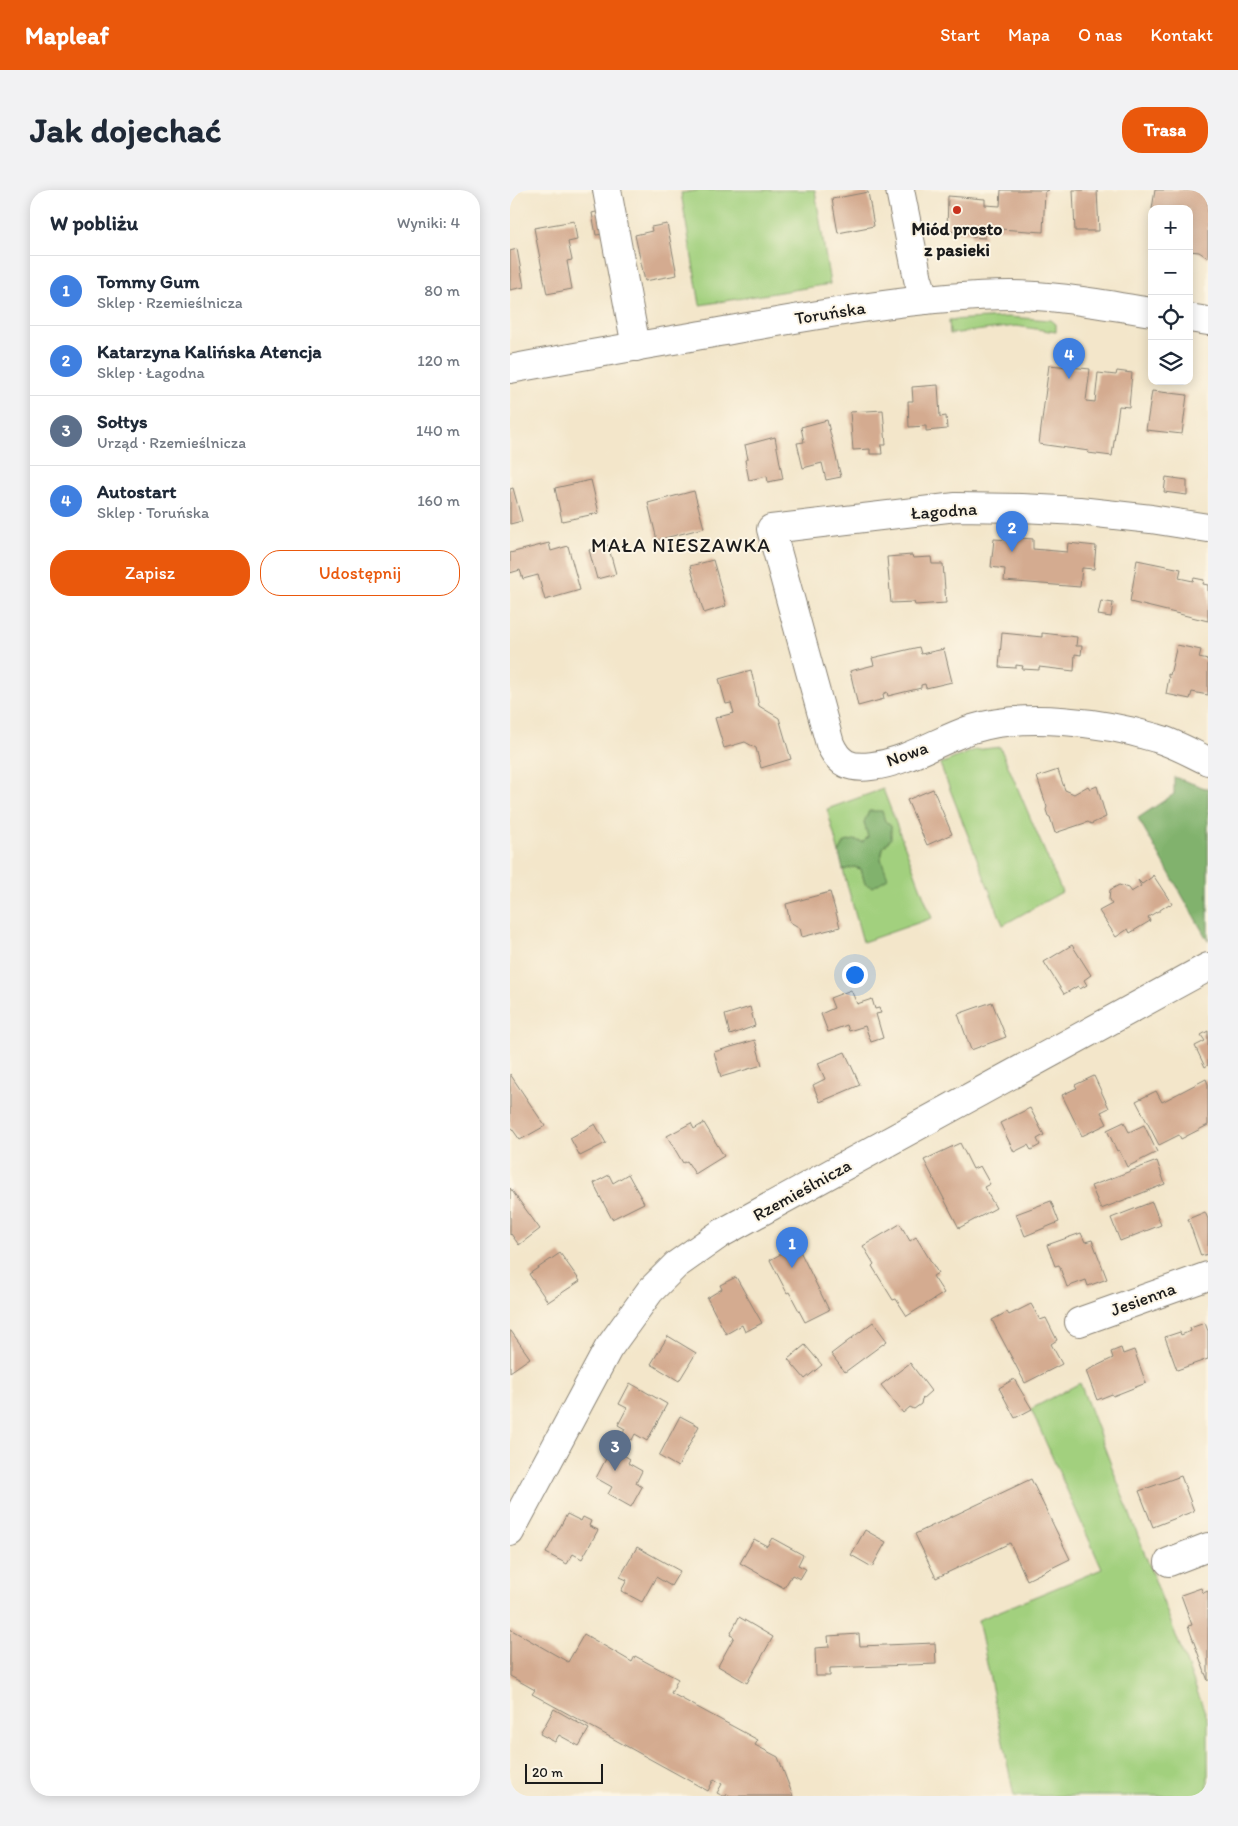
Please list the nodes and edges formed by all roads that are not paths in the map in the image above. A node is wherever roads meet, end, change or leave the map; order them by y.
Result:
1 (607, 190) edge
2 (900, 190) edge
3 (925, 300) junction
4 (1148, 311) edge
5 (1193, 319) edge
6 (1208, 321) edge
7 (636, 347) junction
8 (510, 369) edge
9 (1208, 528) edge
10 (771, 529) joint
11 (1208, 761) edge
12 (1208, 967) edge
13 (1208, 1276) edge
14 (1079, 1322) dead end
15 (510, 1532) edge
16 (1208, 1547) edge
17 (1170, 1562) dead end

1 - 7 street
2 - 3 street
3 - 4 street, Toruńska
3 - 7 street, Toruńska
5 - 6 street
7 - 8 street, Toruńska
9 - 10 street, Łagodna
10 - 11 street, Nowa
12 - 15 street, Rzemieślnicza
13 - 14 street, Jesienna
16 - 17 street

